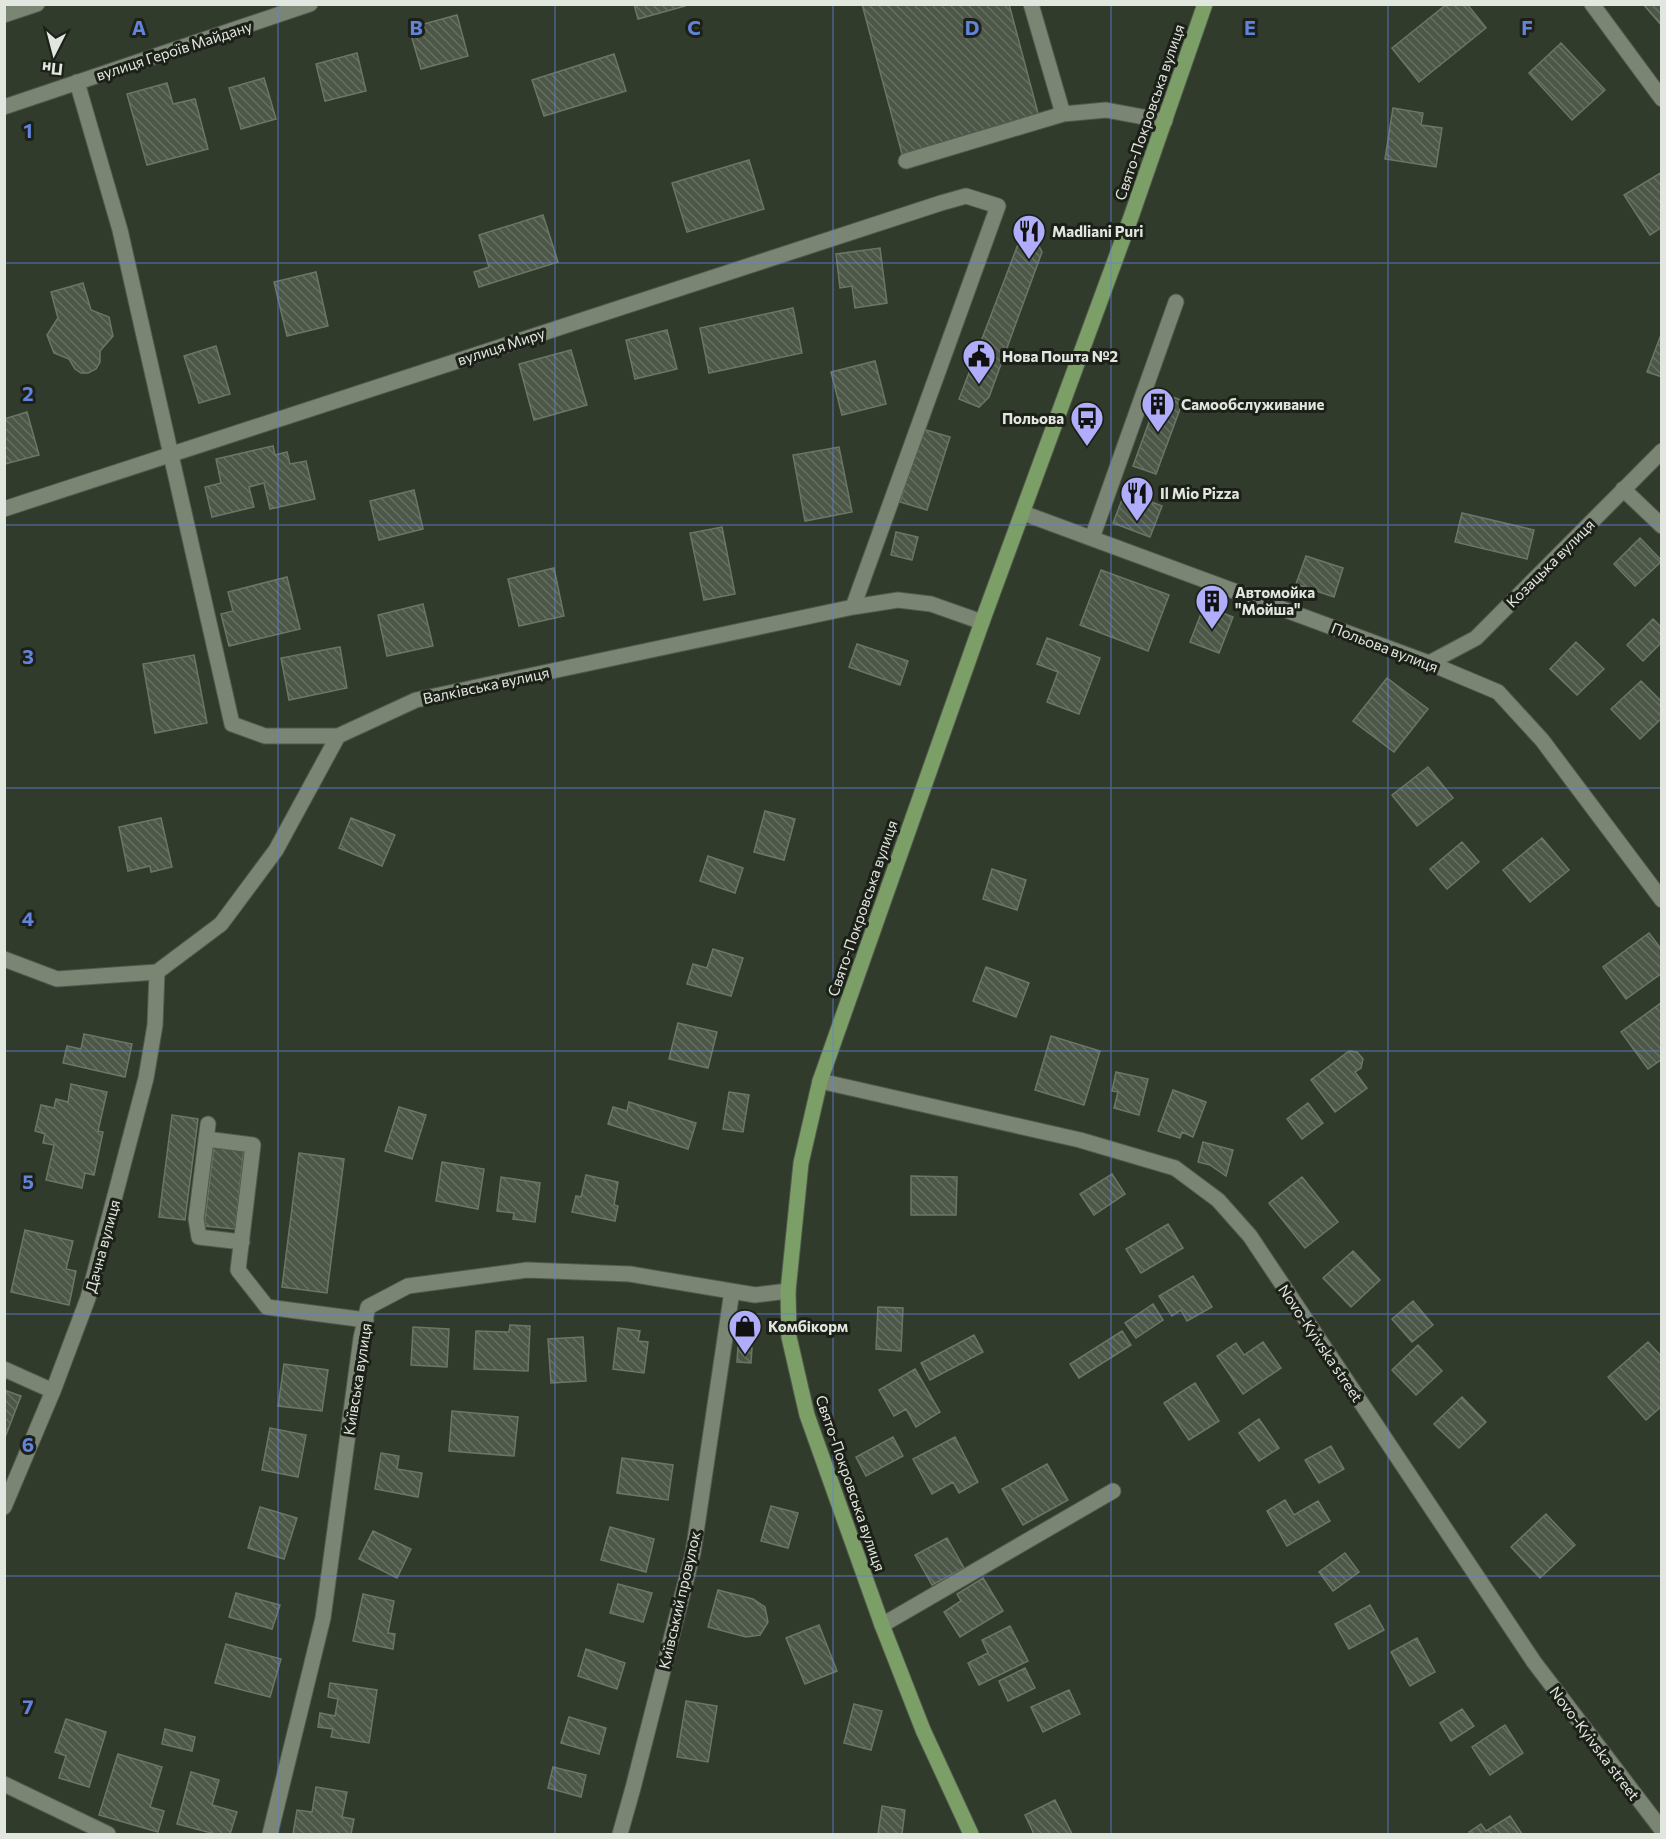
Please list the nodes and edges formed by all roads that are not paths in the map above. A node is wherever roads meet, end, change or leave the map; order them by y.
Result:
1 (37, 4) edge
2 (310, 4) edge
3 (1031, 4) edge
4 (1205, 4) edge
5 (1592, 4) edge
6 (4, 15) edge
7 (77, 82) junction
8 (1662, 99) edge
9 (4, 106) edge
10 (1063, 114) junction
11 (1165, 121) junction
12 (906, 162) dead end
13 (1176, 302) dead end
14 (1662, 452) edge
15 (172, 454) junction
16 (1623, 489) junction
17 (4, 509) edge
18 (1023, 513) junction
19 (1662, 526) edge
20 (1092, 538) junction
21 (853, 607) junction
22 (982, 622) junction
23 (1429, 663) junction
24 (338, 736) junction
25 (1662, 900) edge
26 (4, 959) edge
27 (157, 972) junction
28 (820, 1081) junction
29 (242, 1242) junction
30 (732, 1291) junction
31 (788, 1291) junction
32 (366, 1320) junction
33 (4, 1369) edge
34 (53, 1391) junction
35 (1113, 1491) dead end
36 (4, 1507) edge
37 (882, 1625) junction
38 (4, 1784) edge
39 (1662, 1830) edge
40 (108, 1834) edge
41 (270, 1834) edge
42 (620, 1834) edge
43 (970, 1834) edge

1 - 6 street
2 - 7 street, вулиця Героїв Майдану
3 - 10 street
4 - 11 main road, Свято-Покровська вулиця
5 - 8 street
7 - 9 street, вулиця Героїв Майдану
7 - 15 street
10 - 11 street
10 - 12 street
11 - 18 main road, Свято-Покровська вулиця
13 - 20 street
14 - 16 street, Козацька вулиця
15 - 17 street, вулиця Миру
15 - 21 street, вулиця Миру
15 - 24 street
16 - 19 street
16 - 23 street, Козацька вулиця
18 - 20 street, Польова вулиця
18 - 22 main road, Свято-Покровська вулиця
20 - 23 street, Польова вулиця
21 - 22 street, Валківська вулиця
21 - 24 street, Валківська вулиця
22 - 28 main road, Свято-Покровська вулиця
23 - 25 street, Польова вулиця
24 - 27 street
26 - 27 street
27 - 34 street, Дачна вулиця
28 - 31 main road, Свято-Покровська вулиця
28 - 39 street, Novo-Kyivska street
29 - 29 street
29 - 32 street
30 - 31 street, Київська вулиця
30 - 32 street, Київська вулиця
30 - 42 street, Київський провулок
31 - 37 main road, Свято-Покровська вулиця
32 - 41 street, Київська вулиця
33 - 34 street
34 - 36 street, Дачна вулиця
35 - 37 street
37 - 43 main road, Свято-Покровська вулиця
38 - 40 street

